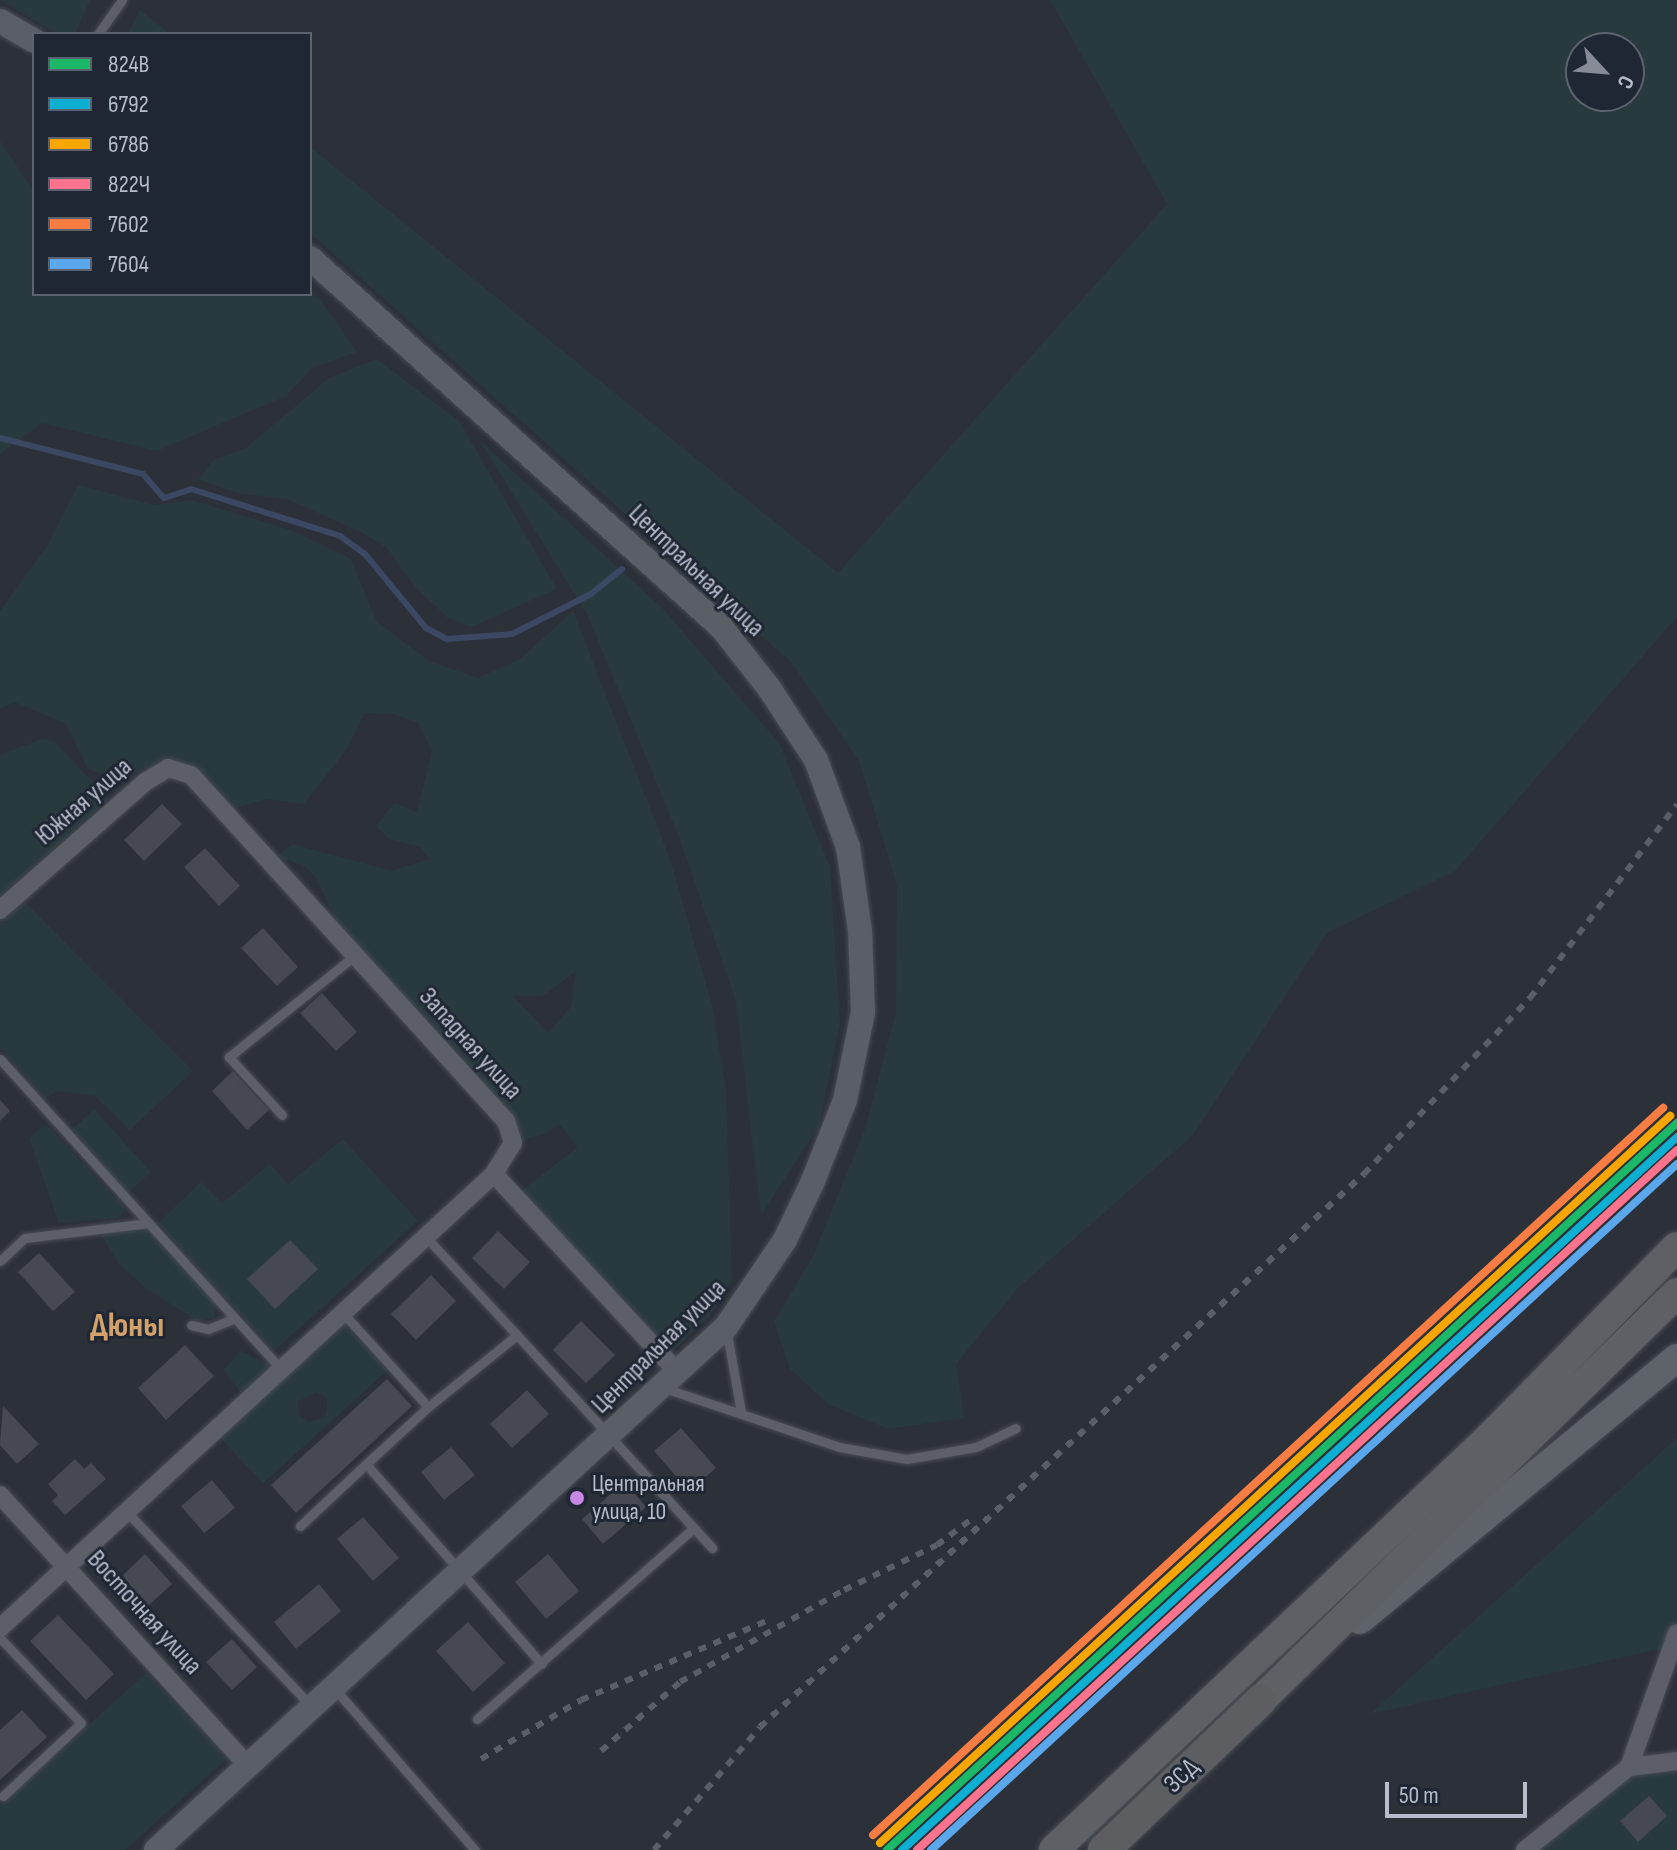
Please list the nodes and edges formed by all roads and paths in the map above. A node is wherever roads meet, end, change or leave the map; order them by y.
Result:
1 (122, 0) edge
2 (0, 21) edge
3 (99, 32) edge
4 (32, 40) edge
5 (312, 260) edge
6 (168, 768) joint
7 (0, 910) edge
8 (354, 956) junction
9 (0, 1059) edge
10 (282, 1115) dead end
11 (494, 1174) junction
12 (149, 1223) junction
13 (425, 1236) junction
14 (1677, 1247) edge
15 (0, 1261) edge
16 (1677, 1293) edge
17 (342, 1312) junction
18 (235, 1318) junction
19 (191, 1325) dead end
20 (726, 1327) junction
21 (517, 1335) junction
22 (1677, 1358) edge
23 (281, 1369) junction
24 (670, 1380) junction
25 (428, 1407) junction
26 (741, 1412) junction
27 (1016, 1428) dead end
28 (610, 1436) junction
29 (366, 1464) junction
30 (0, 1495) edge
31 (126, 1511) junction
32 (300, 1526) dead end
33 (694, 1528) junction
34 (712, 1548) dead end
35 (66, 1567) junction
36 (462, 1571) junction
37 (0, 1628) edge
38 (1677, 1633) edge
39 (0, 1638) edge
40 (542, 1664) junction
41 (334, 1688) junction
42 (1260, 1701) junction
43 (312, 1708) junction
44 (477, 1719) dead end
45 (1677, 1761) edge
46 (249, 1767) junction
47 (1629, 1767) junction
48 (3, 1796) dead end
49 (156, 1850) edge
50 (475, 1850) edge
51 (1054, 1850) edge
52 (1104, 1850) edge
53 (1525, 1850) edge

1 - 3 lane
2 - 4 main road
5 - 20 main road, Центральная улица
6 - 7 street, Южная улица
6 - 8 street, Западная улица
8 - 10 lane
8 - 11 street, Западная улица
9 - 12 lane
11 - 13 street
11 - 24 street
12 - 15 lane
12 - 18 lane
13 - 17 street
13 - 21 lane
14 - 51 highway
16 - 42 highway
17 - 23 street
17 - 25 lane
18 - 19 lane
18 - 23 lane
20 - 24 main road, Центральная улица
20 - 26 lane
21 - 25 lane
21 - 28 lane
22 - 42 main road
23 - 31 street
24 - 26 lane
24 - 28 main road, Центральная улица
25 - 29 lane
26 - 27 lane
28 - 33 lane
28 - 36 main road, Центральная улица
29 - 32 lane
29 - 36 lane
30 - 35 street, Восточная улица
31 - 35 street
31 - 43 lane
33 - 34 lane
33 - 40 lane
35 - 37 street
35 - 46 street, Восточная улица
36 - 40 lane
36 - 41 main road, Центральная улица
38 - 47 street
39 - 48 lane
40 - 44 lane
41 - 43 main road, Центральная улица
41 - 50 lane
42 - 52 highway, ЗСД
43 - 46 main road, Центральная улица
45 - 47 street
46 - 49 main road, Центральная улица
47 - 53 street

